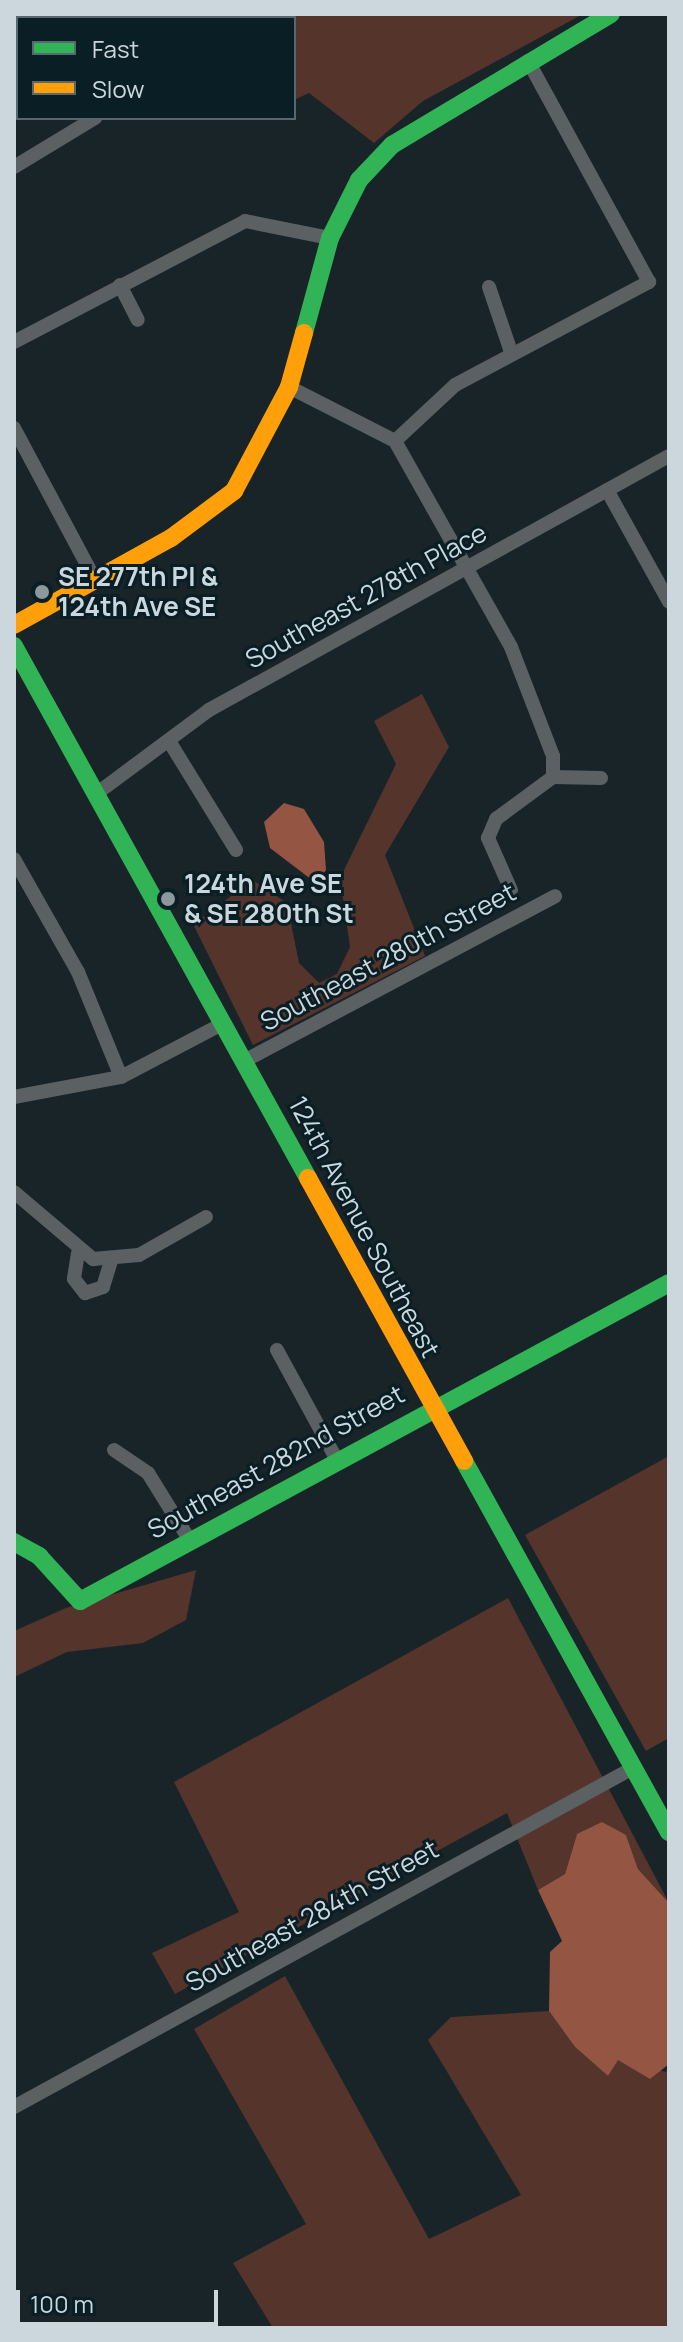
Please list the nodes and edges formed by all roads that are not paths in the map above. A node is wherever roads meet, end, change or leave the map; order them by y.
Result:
1 (611, 14) edge
2 (528, 61) junction
3 (92, 120) edge
4 (14, 167) edge
5 (330, 238) junction
6 (120, 285) junction
7 (489, 287) dead end
8 (138, 320) dead end
9 (14, 342) edge
10 (511, 352) junction
11 (289, 387) junction
12 (14, 428) edge
13 (395, 441) junction
14 (669, 456) edge
15 (607, 490) junction
16 (467, 567) junction
17 (95, 580) junction
18 (669, 602) edge
19 (14, 625) edge
20 (14, 646) edge
21 (169, 741) junction
22 (553, 777) junction
23 (601, 778) dead end
24 (96, 794) junction
25 (236, 850) dead end
26 (14, 859) edge
27 (511, 890) dead end
28 (555, 896) dead end
29 (224, 1023) junction
30 (244, 1061) junction
31 (121, 1077) junction
32 (14, 1097) edge
33 (14, 1192) edge
34 (206, 1217) dead end
35 (78, 1253) junction
36 (111, 1260) junction
37 (669, 1283) edge
38 (277, 1350) dead end
39 (431, 1407) junction
40 (114, 1450) dead end
41 (336, 1458) junction
42 (189, 1539) junction
43 (14, 1542) edge
44 (633, 1768) junction
45 (669, 1832) edge
46 (14, 2107) edge

1 - 2 street
2 - 5 street
2 - 10 street
3 - 4 street
5 - 6 street
5 - 11 street
6 - 8 street
6 - 9 street
7 - 10 street
10 - 13 street
11 - 13 street
11 - 17 street
12 - 17 street
13 - 16 street
14 - 15 street, Southeast 278th Place
15 - 16 street, Southeast 278th Place
15 - 18 street
16 - 21 street, Southeast 278th Place
16 - 22 street
17 - 19 street
20 - 24 street, 124th Avenue Southeast
21 - 24 street, Southeast 278th Place
21 - 25 street
22 - 23 street
22 - 27 street
24 - 29 street, 124th Avenue Southeast
26 - 31 street
28 - 30 street, Southeast 280th Street
29 - 30 street, 124th Avenue Southeast
29 - 31 street, Southeast 280th Street
30 - 39 street, 124th Avenue Southeast
31 - 32 street, Southeast 280th Street
33 - 35 street
34 - 36 street
35 - 36 street
35 - 36 street
37 - 39 street, Southeast 282nd Street
38 - 41 street
39 - 41 street, Southeast 282nd Street
39 - 44 street, 124th Avenue Southeast
40 - 42 street
41 - 42 street, Southeast 282nd Street
42 - 43 street, Southeast 282nd Street
44 - 45 street, 124th Avenue Southeast
44 - 46 street, Southeast 284th Street

